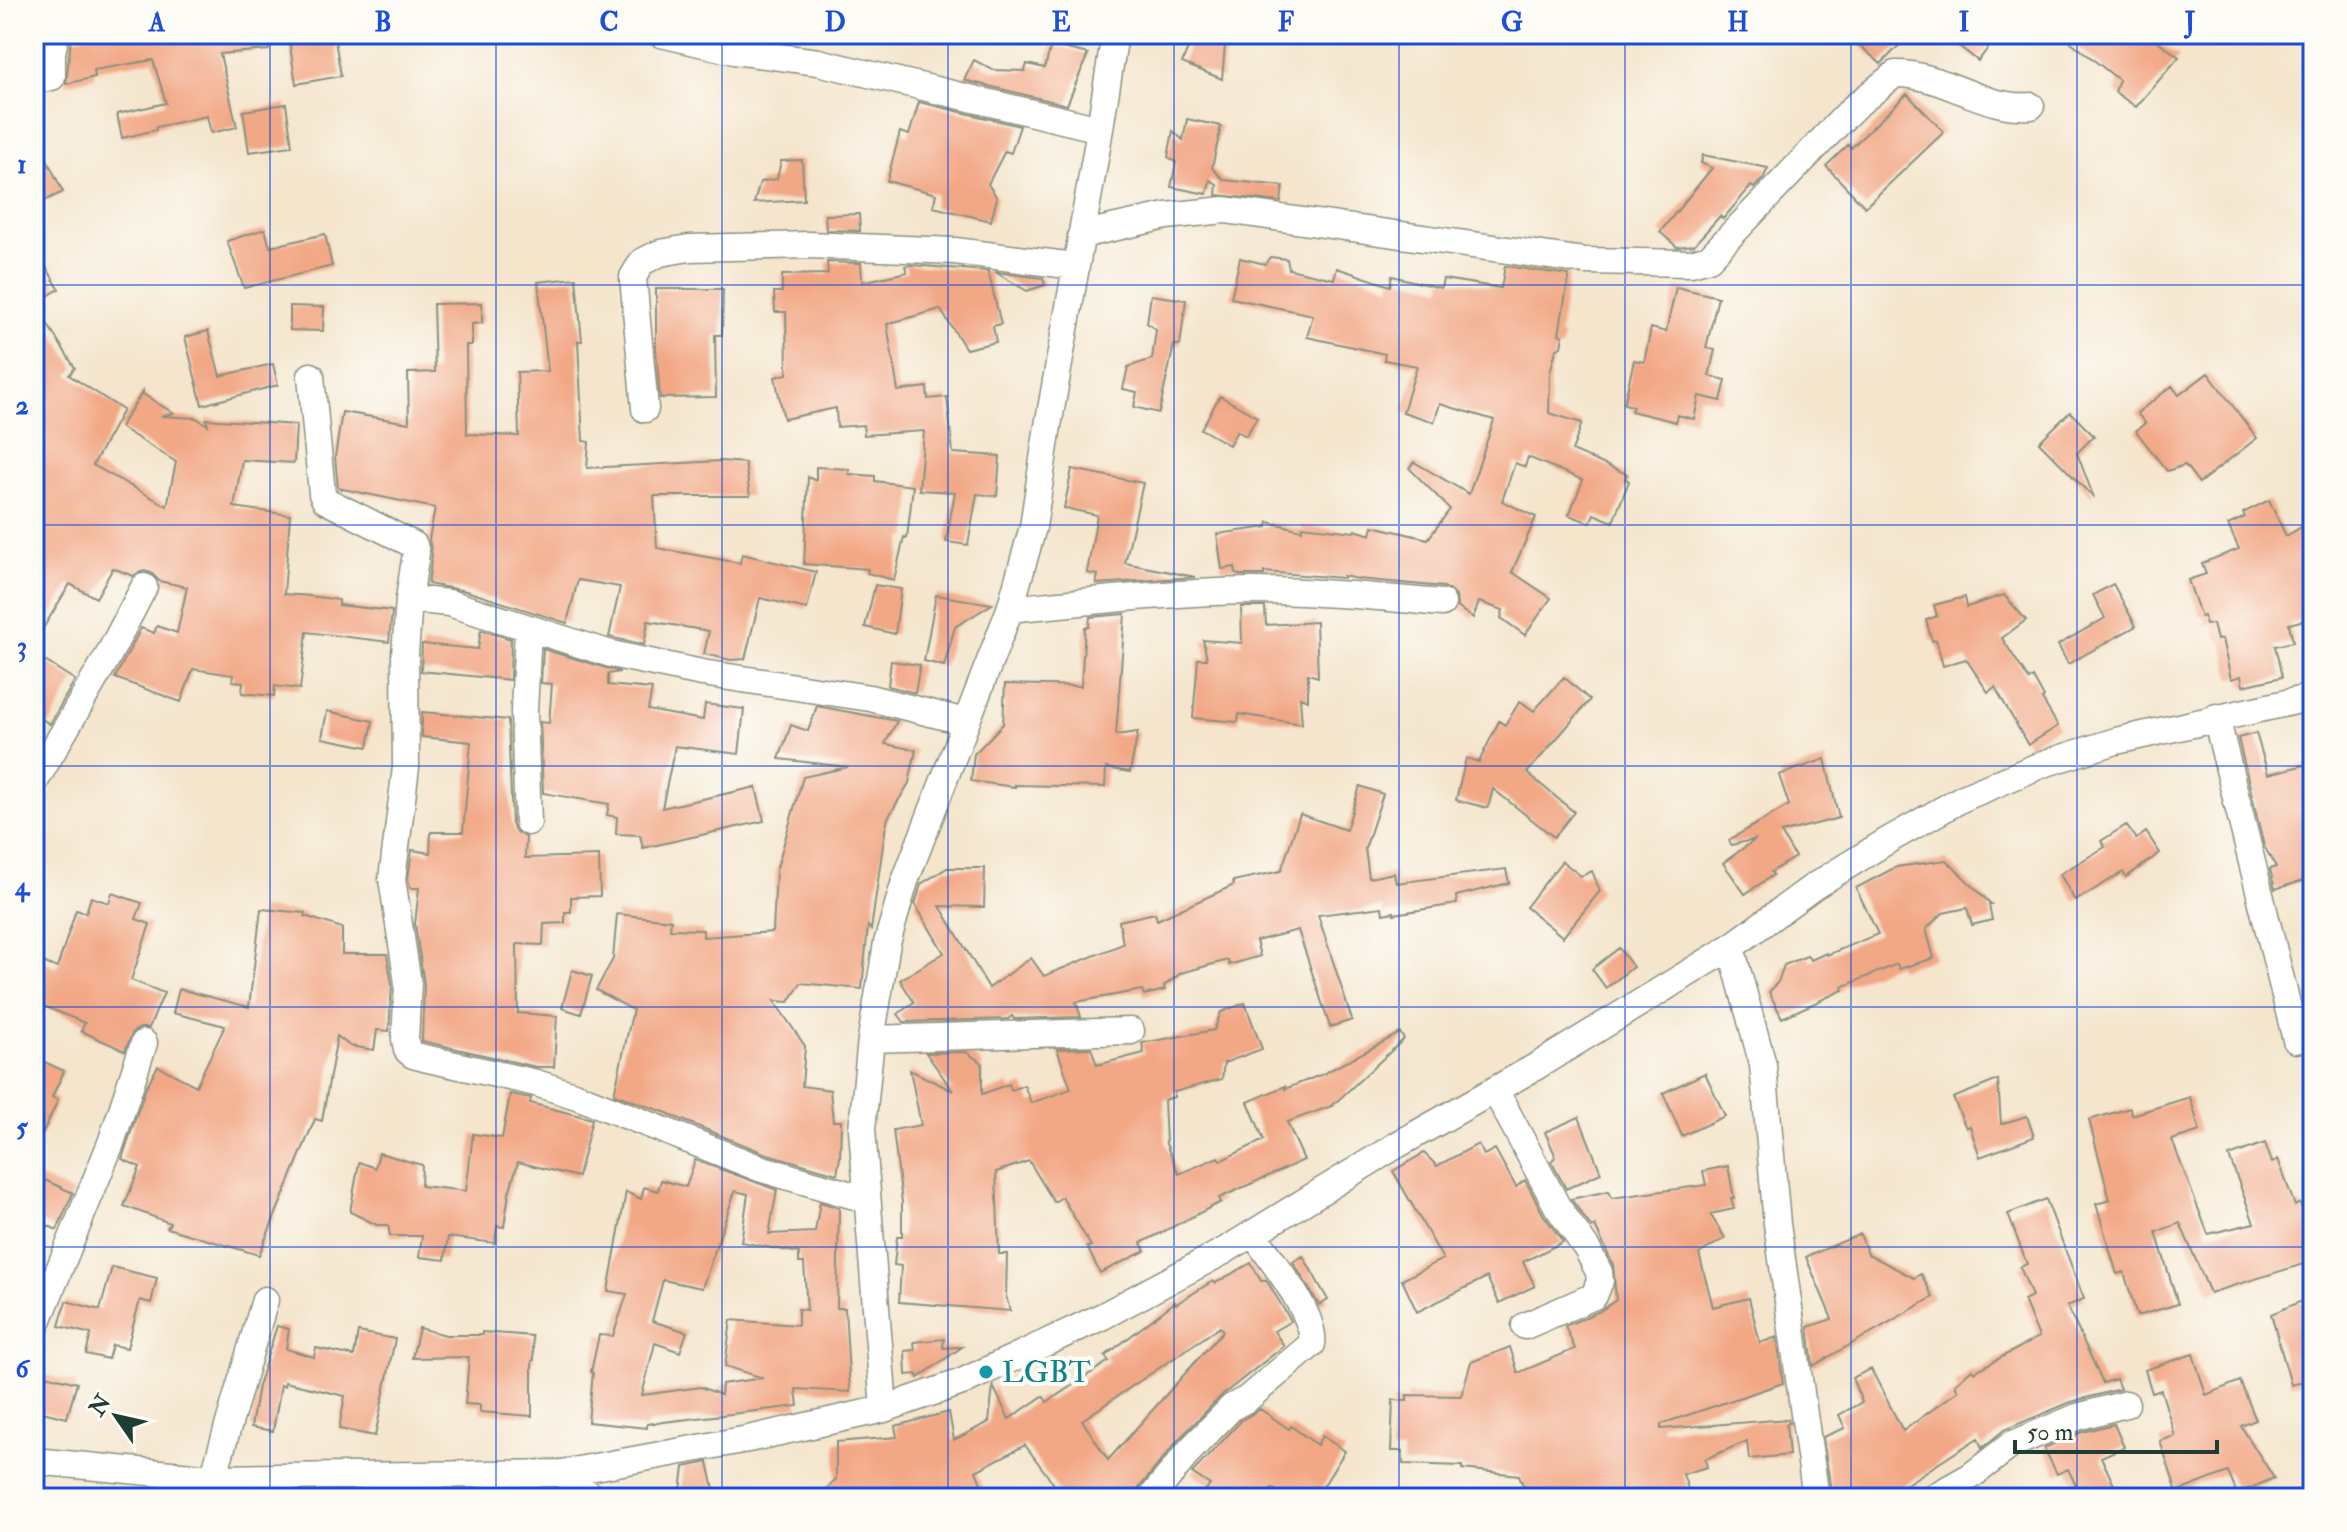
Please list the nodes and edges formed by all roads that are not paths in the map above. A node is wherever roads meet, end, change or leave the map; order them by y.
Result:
1 (56, 34) edge
2 (661, 34) edge
3 (1115, 34) edge
4 (34, 80) edge
5 (2031, 106) dead end
6 (1100, 129) junction
7 (1081, 235) junction
8 (1075, 266) junction
9 (311, 376) dead end
10 (645, 409) dead end
11 (144, 587) dead end
12 (409, 599) junction
13 (1442, 603) dead end
14 (1010, 609) junction
15 (528, 629) junction
16 (2313, 697) edge
17 (2216, 717) junction
18 (966, 722) junction
19 (34, 783) edge
20 (528, 822) dead end
21 (1731, 947) junction
22 (1131, 1031) dead end
23 (871, 1039) junction
24 (2296, 1040) dead end
25 (144, 1043) dead end
26 (1495, 1090) junction
27 (865, 1199) junction
28 (1253, 1233) junction
29 (265, 1300) dead end
30 (1525, 1326) dead end
31 (34, 1331) edge
32 (2126, 1404) dead end
33 (884, 1409) junction
34 (34, 1461) edge
35 (562, 1473) junction
36 (212, 1488) edge
37 (594, 1498) edge
38 (1151, 1498) edge
39 (1816, 1498) edge
40 (1932, 1498) edge

1 - 4 street
2 - 6 street
3 - 6 street
5 - 7 street
6 - 7 street
7 - 8 street
8 - 10 street
8 - 14 street
9 - 12 street
11 - 19 street
12 - 15 street
12 - 27 street
13 - 14 street
14 - 18 street
15 - 18 street
15 - 20 street
16 - 17 street
17 - 21 street
17 - 24 street
18 - 23 street
21 - 26 street
21 - 39 street
22 - 23 street
23 - 27 street
25 - 31 street
26 - 28 street
26 - 30 street
27 - 33 street
28 - 33 street
28 - 38 street
29 - 36 street
32 - 40 street
33 - 35 street
34 - 36 street
35 - 36 street
35 - 37 street

